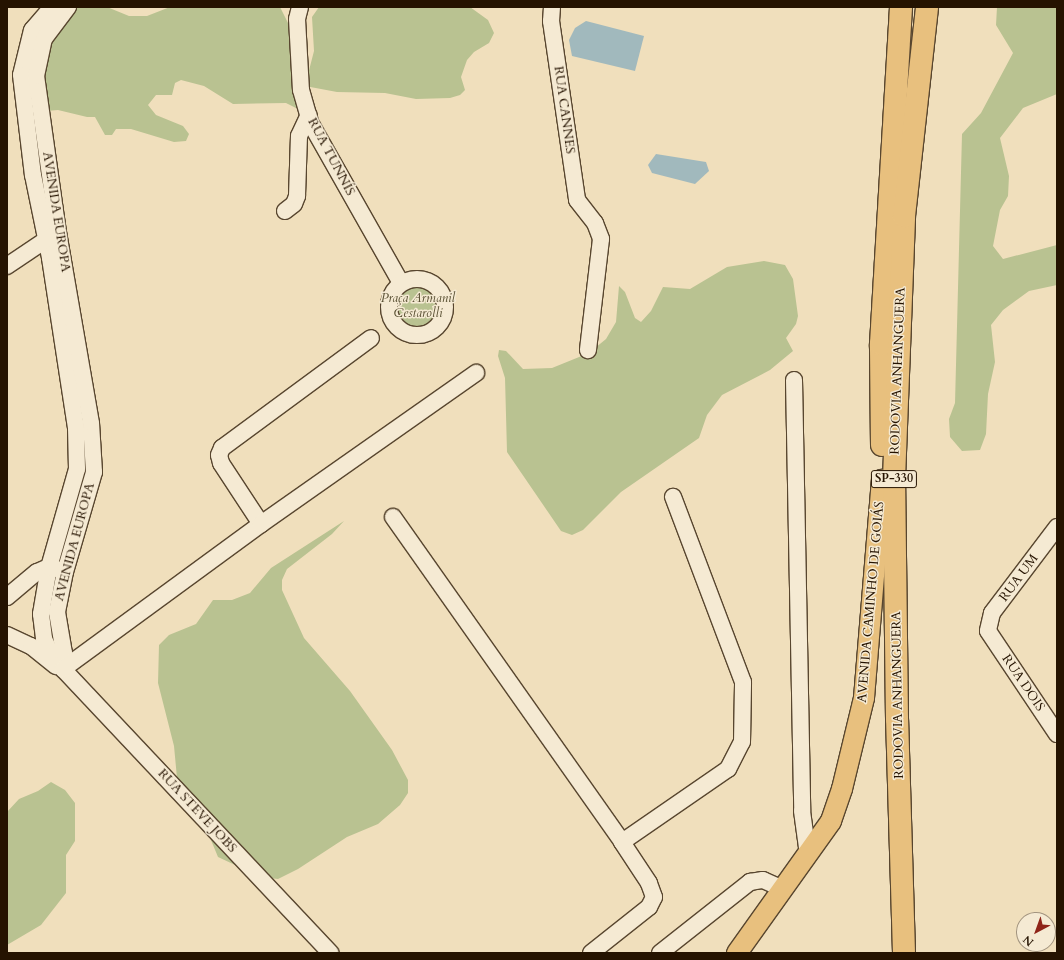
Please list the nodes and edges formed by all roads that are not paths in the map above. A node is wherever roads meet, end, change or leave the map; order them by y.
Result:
1 (52, 7) edge
2 (68, 7) edge
3 (901, 7) edge
4 (927, 7) edge
5 (549, 10) edge
6 (296, 11) edge
7 (309, 115) junction
8 (285, 211) dead end
9 (52, 236) junction
10 (7, 266) edge
11 (401, 283) dead end
12 (371, 338) dead end
13 (588, 350) dead end
14 (476, 373) dead end
15 (794, 380) dead end
16 (882, 480) junction
17 (673, 497) dead end
18 (393, 516) dead end
19 (261, 524) junction
20 (1057, 527) edge
21 (49, 567) junction
22 (65, 572) junction
23 (7, 597) edge
24 (988, 631) joint
25 (7, 635) edge
26 (64, 669) junction
27 (1057, 734) edge
28 (622, 842) junction
29 (808, 855) junction
30 (784, 889) junction
31 (331, 953) edge
32 (591, 953) edge
33 (660, 953) edge
34 (737, 953) edge
35 (891, 953) edge
36 (904, 953) edge

1 - 9 street, AVENIDA EUROPA
2 - 9 street, AVENIDA EUROPA
3 - 16 highway, RODOVIA ANHANGUERA / SP-330
4 - 36 highway, RODOVIA ANHANGUERA / SP-330
5 - 13 street, RUA CANNES
6 - 7 street, RUA TUNNÍS
7 - 8 street
7 - 11 street, RUA TUNNÍS
9 - 10 street
9 - 21 street, AVENIDA EUROPA
9 - 22 street, AVENIDA EUROPA
12 - 19 street
14 - 19 street
15 - 29 street
16 - 29 main road, AVENIDA CAMINHO DE GOIÁS
16 - 35 highway, RODOVIA ANHANGUERA / SP-330
17 - 28 street
18 - 28 street
19 - 26 street
20 - 24 street, RUA UM
21 - 22 street
21 - 23 street
21 - 26 street, AVENIDA EUROPA
22 - 26 street, AVENIDA EUROPA
24 - 27 street, RUA DOIS
25 - 26 street
26 - 31 street, RUA STEVE JOBS
28 - 32 street
29 - 30 main road, AVENIDA CAMINHO DE GOIÁS
30 - 33 street
30 - 34 main road, AVENIDA CAMINHO DE GOIÁS

